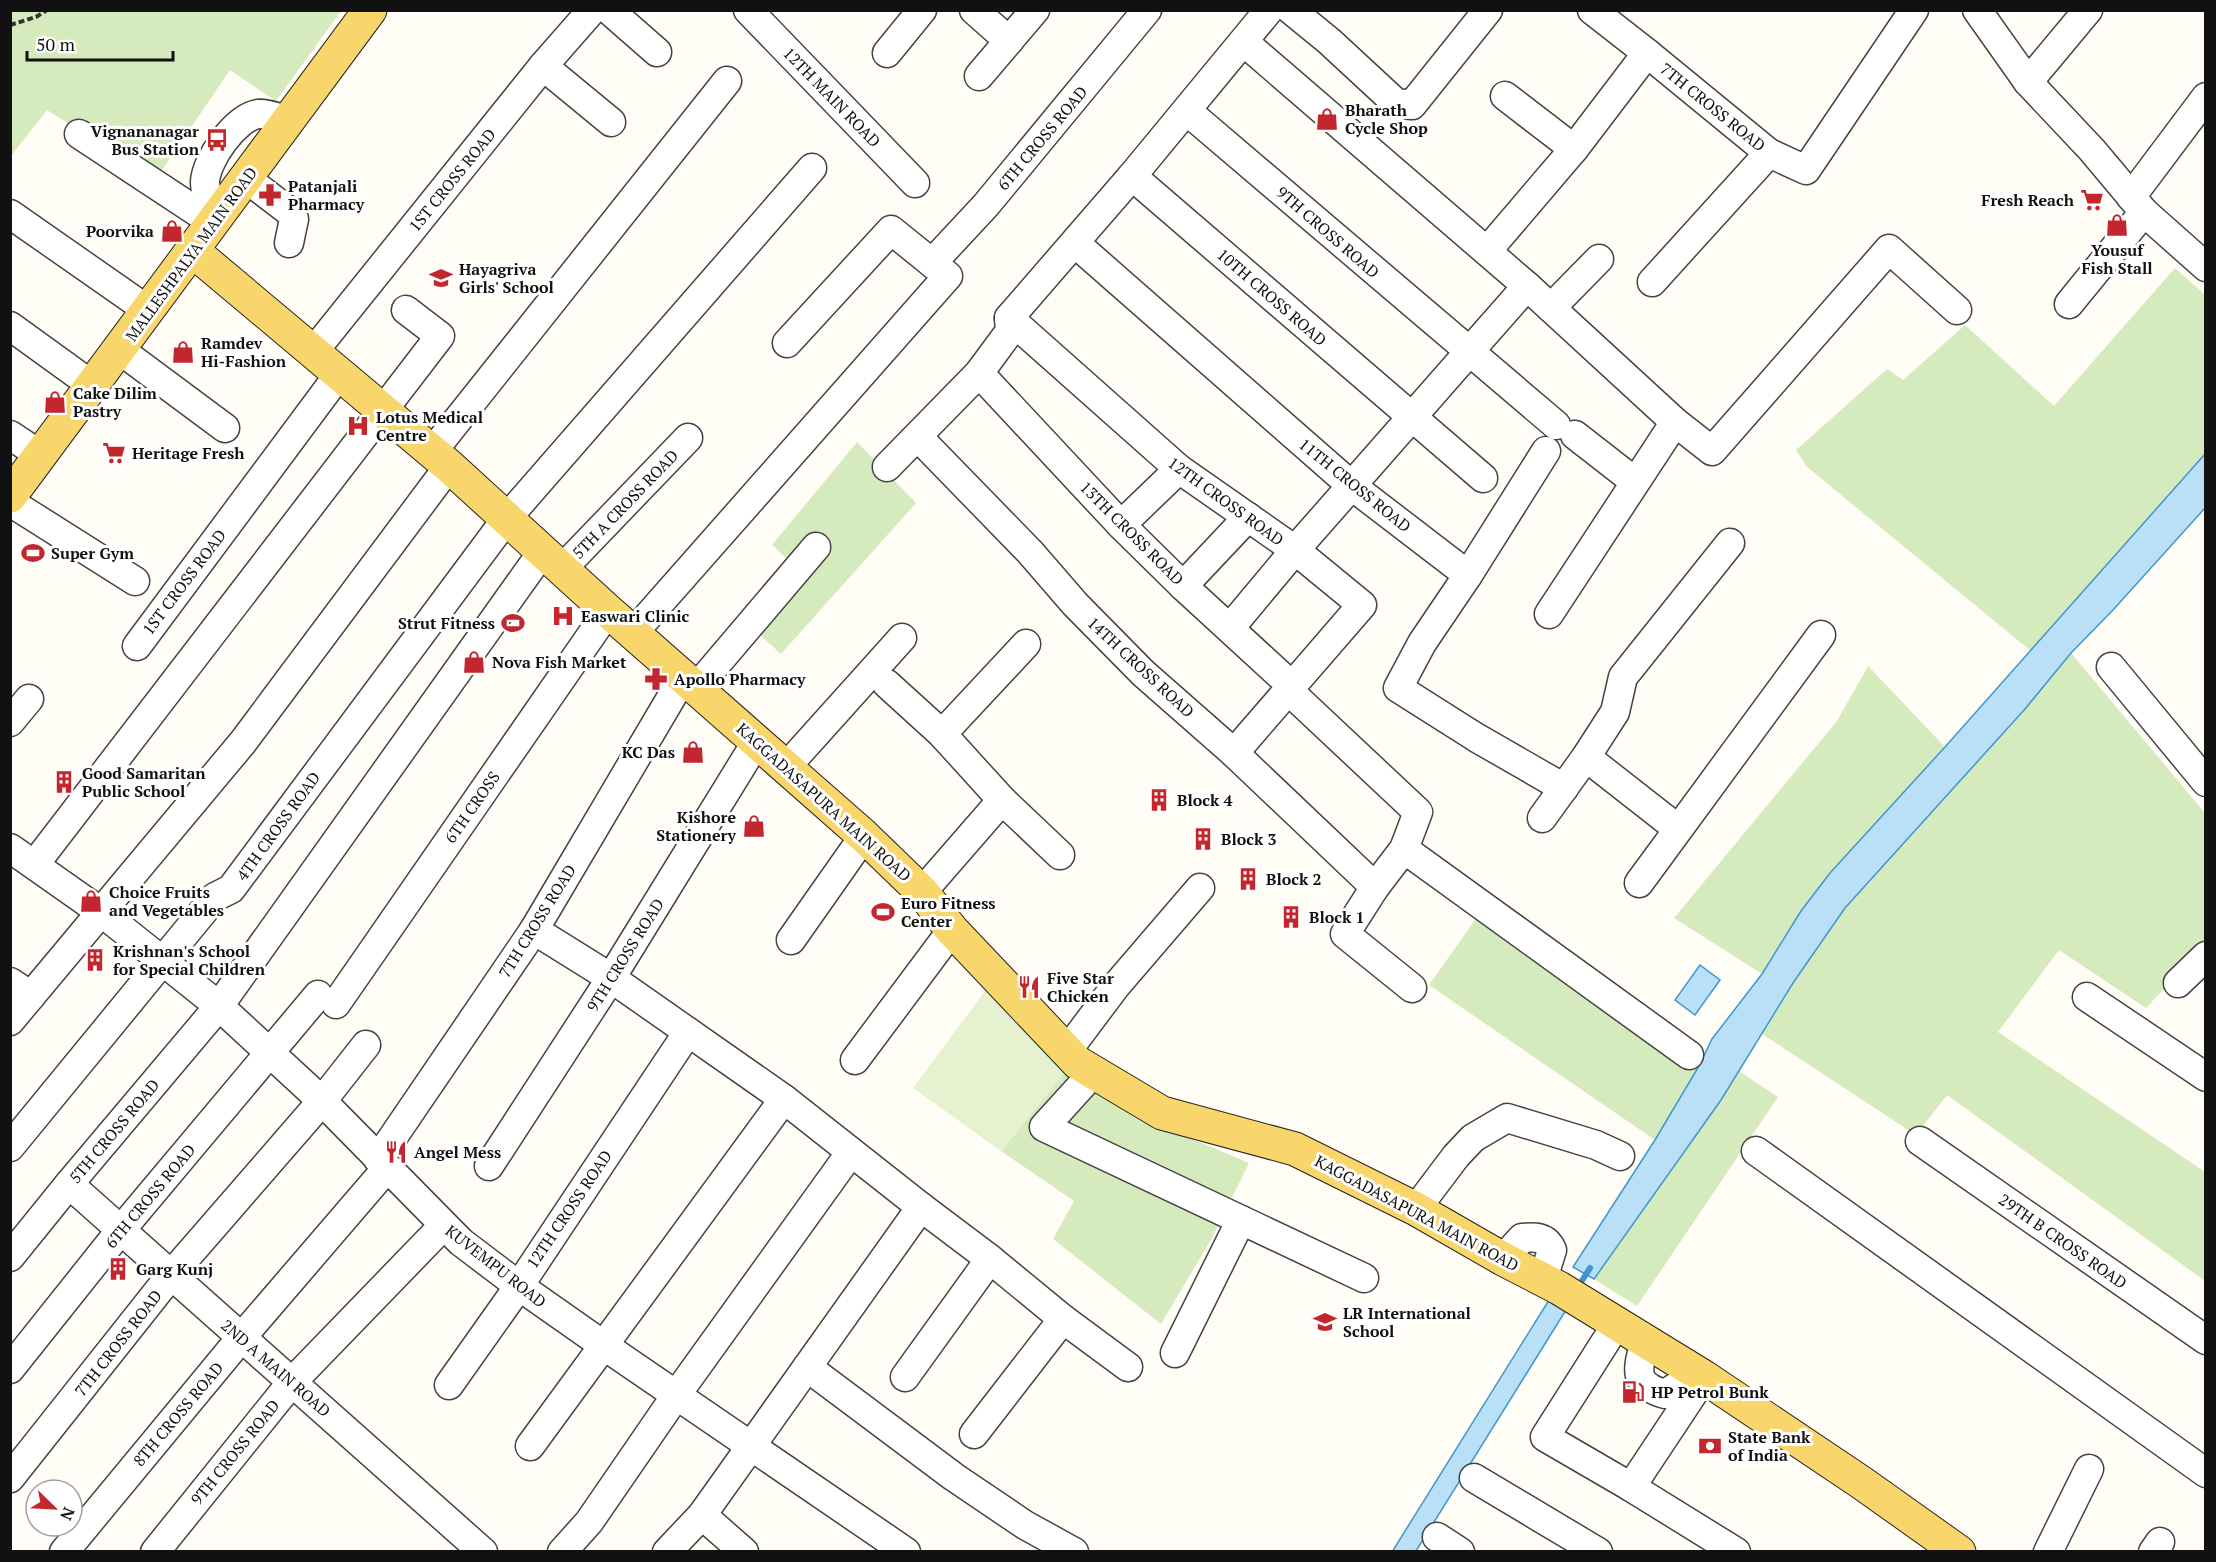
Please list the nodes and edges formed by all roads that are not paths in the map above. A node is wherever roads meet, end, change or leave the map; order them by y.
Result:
1 (370, 10) edge
2 (592, 10) edge
3 (609, 10) edge
4 (748, 10) edge
5 (922, 10) edge
6 (974, 10) edge
7 (1035, 10) edge
8 (1147, 10) edge
9 (1269, 10) edge
10 (1291, 10) edge
11 (1488, 10) edge
12 (1592, 10) edge
13 (1914, 10) edge
14 (1977, 10) edge
15 (2088, 10) edge
16 (1009, 41) junction
17 (1244, 42) junction
18 (657, 52) dead end
19 (887, 53) dead end
20 (1647, 53) junction
21 (543, 66) junction
22 (979, 76) dead end
23 (727, 81) dead end
24 (2028, 82) junction
25 (1505, 96) dead end
26 (2205, 97) edge
27 (1186, 111) junction
28 (290, 121) junction
29 (611, 122) dead end
30 (79, 134) dead end
31 (1574, 148) junction
32 (1770, 153) junction
33 (812, 168) dead end
34 (1132, 176) junction
35 (247, 179) junction
36 (915, 183) dead end
37 (2138, 204) junction
38 (10, 214) edge
39 (217, 219) junction
40 (289, 243) dead end
41 (1075, 243) junction
42 (194, 251) junction
43 (1487, 251) junction
44 (1599, 259) dead end
45 (932, 263) junction
46 (2205, 267) edge
47 (1652, 282) dead end
48 (1527, 286) junction
49 (2069, 304) dead end
50 (1551, 308) junction
51 (406, 310) dead end
52 (1958, 310) dead end
53 (149, 311) junction
54 (1009, 318) junction
55 (10, 326) edge
56 (786, 343) dead end
57 (120, 350) junction
58 (314, 351) junction
59 (1469, 353) junction
60 (340, 373) junction
61 (979, 373) junction
62 (93, 386) junction
63 (382, 409) junction
64 (1412, 418) junction
65 (1674, 422) junction
66 (225, 428) dead end
67 (10, 435) edge
68 (918, 437) junction
69 (1559, 437) junction
70 (688, 438) dead end
71 (40, 455) junction
72 (440, 459) junction
73 (887, 467) dead end
74 (1179, 469) junction
75 (1483, 478) dead end
76 (1634, 481) junction
77 (1352, 486) junction
78 (10, 496) edge
79 (10, 502) edge
80 (1248, 517) junction
81 (507, 518) junction
82 (1121, 525) junction
83 (1730, 543) dead end
84 (816, 547) dead end
85 (1295, 550) junction
86 (553, 560) junction
87 (1468, 575) junction
88 (135, 581) dead end
89 (1183, 586) junction
90 (608, 610) junction
91 (1549, 614) dead end
92 (1230, 628) junction
93 (634, 632) junction
94 (1821, 635) dead end
95 (902, 638) dead end
96 (1026, 644) dead end
97 (136, 646) dead end
98 (2111, 667) dead end
99 (691, 682) junction
100 (887, 684) dead end
101 (1290, 688) junction
102 (29, 699) dead end
103 (10, 722) edge
104 (942, 734) junction
105 (757, 741) junction
106 (1234, 753) junction
107 (1586, 757) junction
108 (787, 766) junction
109 (2205, 782) edge
110 (1564, 788) junction
111 (1002, 800) junction
112 (1542, 818) dead end
113 (1678, 829) junction
114 (864, 836) junction
115 (10, 848) edge
116 (1404, 849) junction
117 (1060, 855) dead end
118 (35, 864) junction
119 (1372, 883) junction
120 (1639, 884) dead end
121 (1200, 888) dead end
122 (922, 892) junction
123 (101, 912) junction
124 (534, 930) junction
125 (952, 930) junction
126 (790, 940) dead end
127 (2205, 956) edge
128 (162, 960) junction
129 (611, 978) junction
130 (2178, 982) dead end
131 (1412, 988) dead end
132 (21, 989) edge
133 (2087, 997) dead end
134 (219, 1006) junction
135 (10, 1021) edge
136 (688, 1032) junction
137 (366, 1045) dead end
138 (270, 1052) junction
139 (1067, 1052) junction
140 (1689, 1055) dead end
141 (855, 1060) dead end
142 (1093, 1073) junction
143 (2205, 1077) edge
144 (784, 1099) junction
145 (322, 1101) junction
146 (1920, 1142) dead end
147 (10, 1147) edge
148 (1756, 1150) dead end
149 (851, 1152) junction
150 (1620, 1156) dead end
151 (383, 1163) junction
152 (489, 1166) dead end
153 (69, 1184) junction
154 (921, 1207) junction
155 (1416, 1209) junction
156 (1242, 1220) junction
157 (443, 1226) junction
158 (120, 1231) junction
159 (10, 1257) edge
160 (990, 1259) junction
161 (171, 1275) junction
162 (1364, 1278) dead end
163 (519, 1286) junction
164 (1063, 1319) junction
165 (1618, 1322) junction
166 (241, 1338) junction
167 (2205, 1340) edge
168 (603, 1345) junction
169 (1175, 1353) dead end
170 (1128, 1366) dead end
171 (807, 1367) junction
172 (10, 1370) edge
173 (1699, 1374) junction
174 (905, 1377) dead end
175 (292, 1382) junction
176 (448, 1385) dead end
177 (677, 1394) junction
178 (974, 1434) dead end
179 (751, 1445) junction
180 (530, 1446) dead end
181 (2089, 1469) dead end
182 (2205, 1473) edge
183 (10, 1478) edge
184 (1474, 1478) dead end
185 (1631, 1487) junction
186 (702, 1515) junction
187 (1066, 1550) edge
188 (64, 1551) edge
189 (155, 1551) edge
190 (483, 1551) edge
191 (562, 1551) edge
192 (667, 1551) edge
193 (744, 1551) edge
194 (906, 1551) edge
195 (1598, 1551) edge
196 (1736, 1551) edge
197 (1959, 1551) edge
198 (2048, 1551) edge

1 - 28 main road, MALLESHPALYA MAIN ROAD
2 - 21 street, 1ST CROSS ROAD
3 - 18 street
4 - 36 street, 12TH MAIN ROAD
5 - 19 street
6 - 16 street
7 - 16 street
8 - 45 street, 6TH CROSS ROAD
9 - 17 street
10 - 11 street
12 - 20 street
13 - 32 street, 7TH CROSS ROAD
14 - 24 street
15 - 24 street
16 - 22 street
17 - 27 street
17 - 43 street
20 - 31 street, 7TH CROSS ROAD
20 - 32 street, 7TH CROSS ROAD
21 - 29 street
21 - 58 street, 1ST CROSS ROAD
23 - 72 street
24 - 37 street
25 - 31 street
26 - 37 street
27 - 34 street
27 - 59 street, 9TH CROSS ROAD
28 - 35 main road, MALLESHPALYA MAIN ROAD
28 - 39 street
30 - 39 street
31 - 43 street, 7TH CROSS ROAD
32 - 47 street
33 - 81 street, 4TH CROSS ROAD
34 - 41 street
34 - 64 street, 10TH CROSS ROAD
35 - 39 main road, MALLESHPALYA MAIN ROAD
35 - 40 street
37 - 46 street
37 - 49 street
38 - 53 street
39 - 42 main road, MALLESHPALYA MAIN ROAD
41 - 54 street
41 - 77 street, 11TH CROSS ROAD
42 - 53 main road, MALLESHPALYA MAIN ROAD
42 - 58 main road, KAGGADASAPURA MAIN ROAD
43 - 48 street
44 - 50 street
45 - 56 street
45 - 93 street
48 - 50 street
48 - 59 street
50 - 65 street
51 - 63 street
52 - 65 street
53 - 57 main road, MALLESHPALYA MAIN ROAD
54 - 61 street
54 - 74 street, 12TH CROSS ROAD
55 - 62 street
57 - 62 main road, MALLESHPALYA MAIN ROAD
57 - 66 street
58 - 60 main road, KAGGADASAPURA MAIN ROAD
59 - 64 street
59 - 69 street, 9TH CROSS ROAD
60 - 63 main road, KAGGADASAPURA MAIN ROAD
60 - 97 street, 1ST CROSS ROAD
61 - 68 street
61 - 82 street, 13TH CROSS ROAD
62 - 71 main road, MALLESHPALYA MAIN ROAD
63 - 72 main road, KAGGADASAPURA MAIN ROAD
63 - 118 street
64 - 75 street, 10TH CROSS ROAD
64 - 77 street
65 - 76 street
67 - 71 street
68 - 73 street
68 - 106 street, 14TH CROSS ROAD
69 - 76 street, 9TH CROSS ROAD
69 - 87 street
70 - 86 street, 5TH A CROSS ROAD
71 - 78 main road, MALLESHPALYA MAIN ROAD
72 - 81 main road, KAGGADASAPURA MAIN ROAD
72 - 123 street
74 - 80 street, 12TH CROSS ROAD
74 - 82 street
76 - 91 street
77 - 85 street
77 - 87 street, 11TH CROSS ROAD
79 - 88 street
80 - 85 street, 12TH CROSS ROAD
80 - 89 street
81 - 86 main road, KAGGADASAPURA MAIN ROAD
81 - 128 street, 4TH CROSS ROAD
82 - 89 street, 13TH CROSS ROAD
83 - 107 street
84 - 99 street, 7TH CROSS ROAD
85 - 92 street
85 - 101 street, 12TH CROSS ROAD
86 - 90 main road, KAGGADASAPURA MAIN ROAD
86 - 134 street, 5TH A CROSS ROAD
87 - 110 street
89 - 92 street, 13TH CROSS ROAD
90 - 93 main road, KAGGADASAPURA MAIN ROAD
90 - 138 street, 6TH CROSS
92 - 101 street, 13TH CROSS ROAD
93 - 99 main road, KAGGADASAPURA MAIN ROAD
94 - 113 street
95 - 108 street
96 - 104 street
98 - 109 street
99 - 105 main road, KAGGADASAPURA MAIN ROAD
99 - 124 street, 7TH CROSS ROAD
100 - 104 street
101 - 106 street
101 - 116 street, 13TH CROSS ROAD
102 - 103 street
104 - 111 street
105 - 108 main road, KAGGADASAPURA MAIN ROAD
105 - 129 street, 9TH CROSS ROAD
106 - 119 street, 14TH CROSS ROAD
107 - 110 street
107 - 113 street
108 - 114 main road, KAGGADASAPURA MAIN ROAD
110 - 112 street
111 - 117 street
111 - 122 street
113 - 120 street
114 - 122 main road, KAGGADASAPURA MAIN ROAD
114 - 126 street
115 - 118 street, KUVEMPU ROAD
116 - 119 street
116 - 140 street
118 - 123 street, KUVEMPU ROAD
119 - 131 street
121 - 139 street
122 - 125 main road, KAGGADASAPURA MAIN ROAD
123 - 128 street, KUVEMPU ROAD
123 - 132 street
124 - 129 street
124 - 151 street, 7TH CROSS ROAD
125 - 139 main road, KAGGADASAPURA MAIN ROAD
125 - 141 street
127 - 130 street
128 - 134 street, KUVEMPU ROAD
128 - 147 street, 4TH CROSS ROAD
129 - 136 street
129 - 152 street, 9TH CROSS ROAD
132 - 135 street
133 - 143 street
134 - 138 street, KUVEMPU ROAD
134 - 153 street, 5TH CROSS ROAD
136 - 144 street
136 - 163 street, 12TH CROSS ROAD
137 - 145 street, 7TH CROSS ROAD
138 - 145 street, KUVEMPU ROAD
138 - 158 street, 6TH CROSS ROAD
139 - 142 main road, KAGGADASAPURA MAIN ROAD
142 - 155 main road, KAGGADASAPURA MAIN ROAD
142 - 156 street
144 - 149 street
144 - 168 street
145 - 151 street, KUVEMPU ROAD
145 - 161 street, 7TH CROSS ROAD
146 - 167 street, 29TH B CROSS ROAD
148 - 182 street
149 - 154 street
149 - 177 street
150 - 155 street
151 - 157 street, KUVEMPU ROAD
151 - 166 street, 8TH CROSS ROAD
153 - 158 street, 2ND A MAIN ROAD
153 - 159 street, 5TH CROSS ROAD
154 - 160 street
154 - 171 street
155 - 165 main road, KAGGADASAPURA MAIN ROAD
156 - 162 street
156 - 169 street
157 - 163 street, KUVEMPU ROAD
157 - 175 street, 9TH CROSS ROAD
158 - 161 street, 2ND A MAIN ROAD
158 - 172 street, 6TH CROSS ROAD
160 - 164 street
160 - 174 street
161 - 166 street, 2ND A MAIN ROAD
161 - 183 street, 7TH CROSS ROAD
163 - 168 street, KUVEMPU ROAD
163 - 176 street, 12TH CROSS ROAD
164 - 170 street
164 - 178 street
165 - 173 main road, KAGGADASAPURA MAIN ROAD
165 - 185 street
166 - 175 street, 2ND A MAIN ROAD
166 - 188 street, 8TH CROSS ROAD
168 - 177 street, KUVEMPU ROAD
168 - 180 street
171 - 179 street
171 - 187 street
173 - 185 street
173 - 197 main road, KAGGADASAPURA MAIN ROAD
175 - 189 street, 9TH CROSS ROAD
175 - 190 street, 2ND A MAIN ROAD
177 - 179 street, KUVEMPU ROAD
177 - 191 street
179 - 186 street
179 - 194 street, KUVEMPU ROAD
181 - 198 street
184 - 195 street
185 - 196 street
186 - 192 street
186 - 193 street

